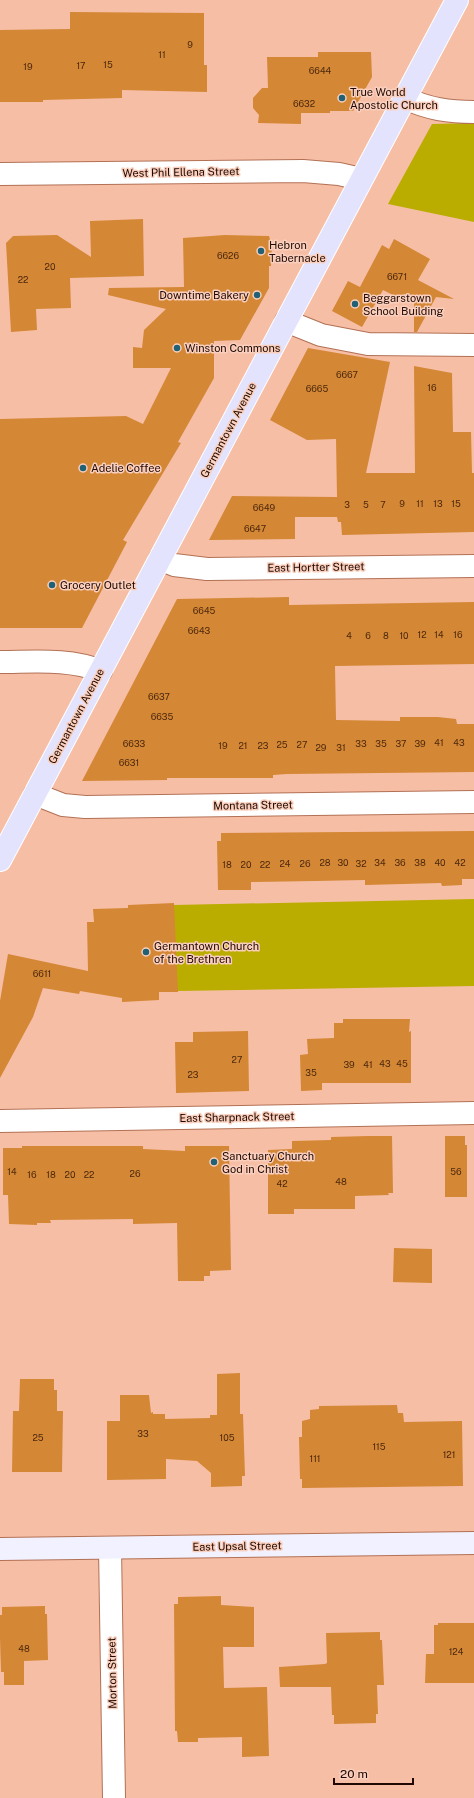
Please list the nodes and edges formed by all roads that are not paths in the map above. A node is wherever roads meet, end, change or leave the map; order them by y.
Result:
1 (457, 0) edge
2 (405, 98) junction
3 (474, 112) edge
4 (0, 174) edge
5 (361, 179) junction
6 (286, 321) junction
7 (474, 345) edge
8 (160, 559) junction
9 (474, 566) edge
10 (0, 662) edge
11 (101, 671) junction
12 (35, 794) junction
13 (474, 802) edge
14 (0, 860) edge
15 (474, 1114) edge
16 (0, 1121) edge
17 (474, 1543) edge
18 (110, 1548) junction
19 (0, 1549) edge
20 (114, 1798) edge

1 - 2 main road, Germantown Avenue
2 - 3 street
2 - 5 main road, Germantown Avenue
4 - 5 street, West Phil Ellena Street
5 - 6 main road, Germantown Avenue
6 - 7 street
6 - 8 main road, Germantown Avenue
8 - 9 street, East Hortter Street
8 - 11 main road, Germantown Avenue
10 - 11 street
11 - 12 main road, Germantown Avenue
12 - 13 street, Montana Street
12 - 14 main road, Germantown Avenue
15 - 16 street, East Sharpnack Street
17 - 18 street, East Upsal Street
18 - 19 street, East Upsal Street
18 - 20 street, Morton Street

